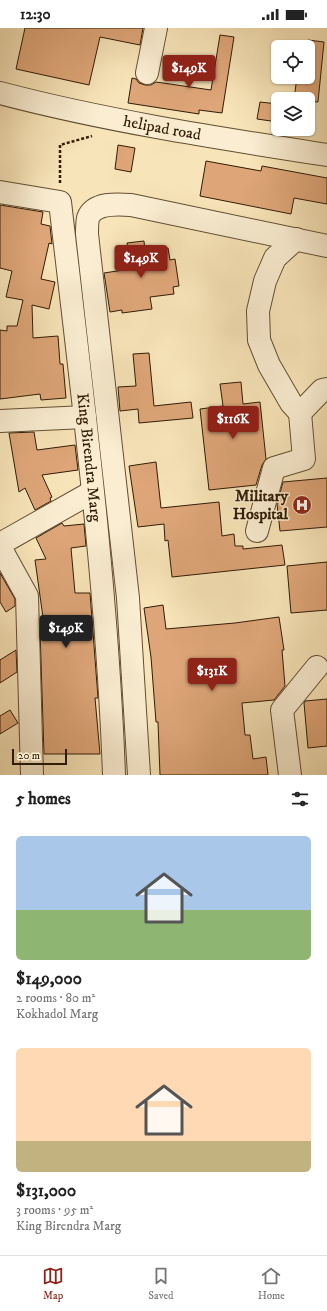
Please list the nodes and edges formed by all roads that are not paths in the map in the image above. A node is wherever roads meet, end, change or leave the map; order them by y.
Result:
1 (156, 28) edge
2 (146, 73) dead end
3 (0, 93) edge
4 (327, 155) edge
5 (0, 192) edge
6 (296, 239) junction
7 (327, 246) edge
8 (327, 389) edge
9 (300, 413) junction
10 (84, 417) junction
11 (0, 421) edge
12 (92, 492) junction
13 (257, 531) dead end
14 (0, 545) edge
15 (317, 668) dead end
16 (32, 775) edge
17 (114, 775) edge
18 (138, 775) edge
19 (290, 775) edge

1 - 2 street
3 - 4 street, helipad road
5 - 10 street, King Birendra Marg
6 - 7 street
6 - 9 street
6 - 18 street
8 - 9 street
9 - 13 street
10 - 11 street
10 - 12 street, King Birendra Marg
12 - 14 street
12 - 17 street, King Birendra Marg
14 - 16 street
15 - 19 street

